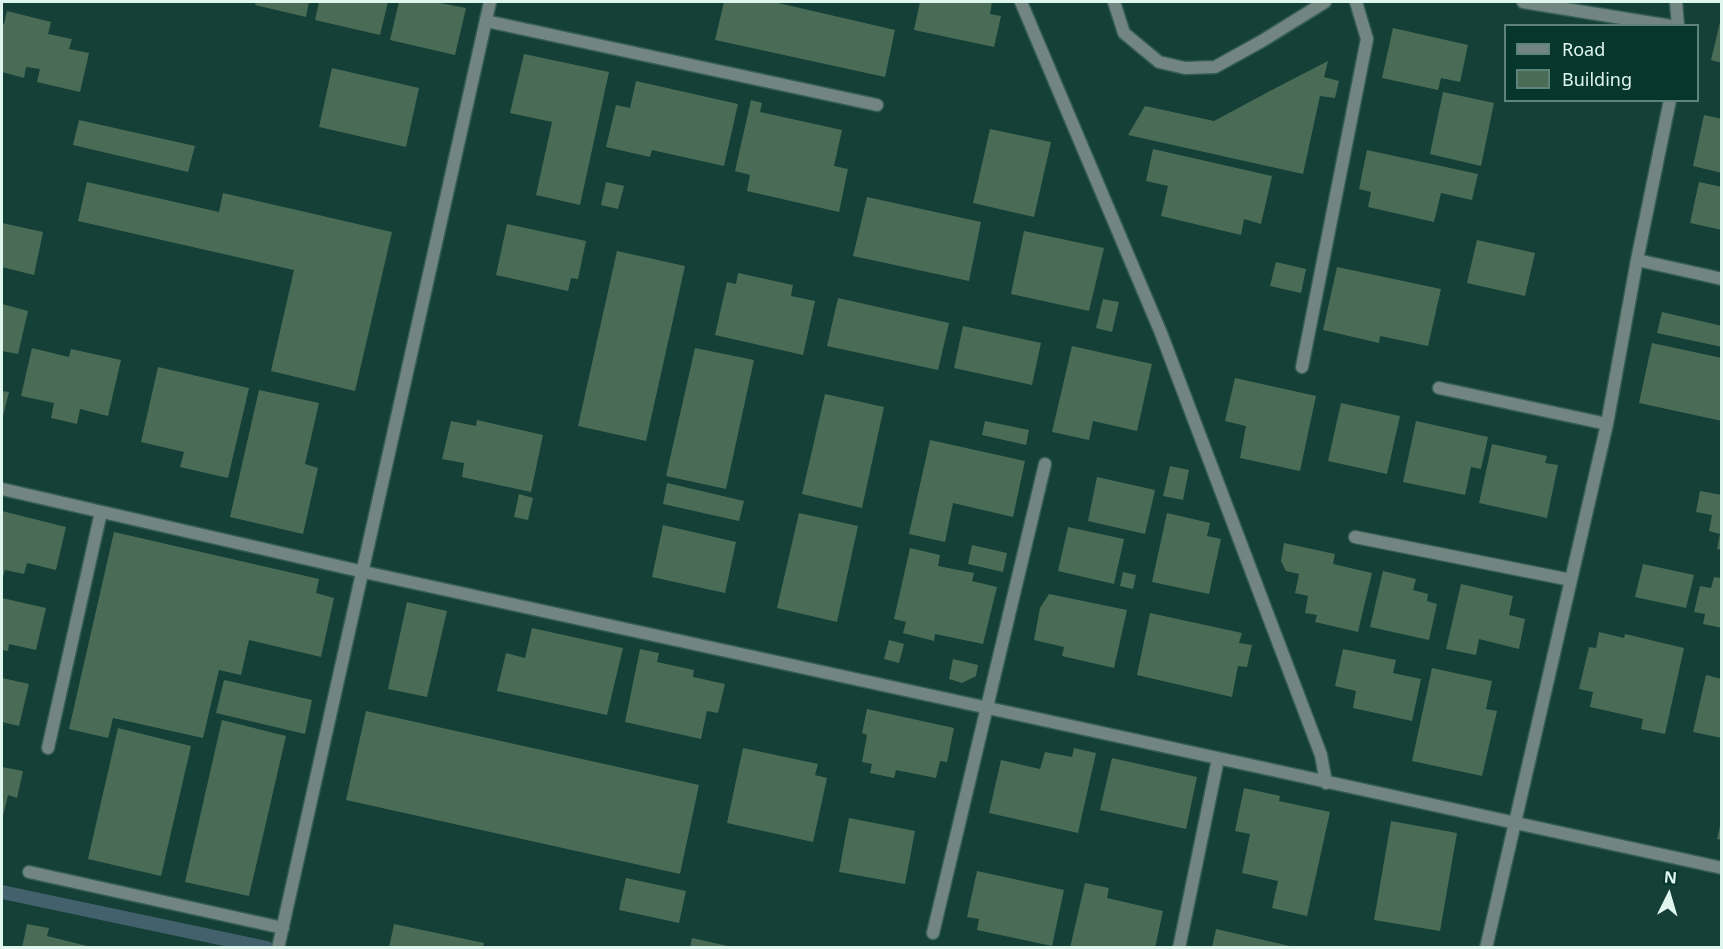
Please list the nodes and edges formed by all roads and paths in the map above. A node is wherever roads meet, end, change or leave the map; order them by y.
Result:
1 (490, 2) edge
2 (1021, 2) edge
3 (1114, 2) edge
4 (1325, 2) edge
5 (1356, 2) edge
6 (1523, 2) edge
7 (1676, 2) edge
8 (486, 21) junction
9 (1659, 24) edge
10 (1678, 24) edge
11 (1670, 102) edge
12 (877, 105) dead end
13 (1637, 260) junction
14 (1722, 279) edge
15 (1302, 367) dead end
16 (1439, 388) dead end
17 (1607, 424) junction
18 (1045, 464) dead end
19 (2, 489) edge
20 (101, 512) junction
21 (1355, 537) dead end
22 (364, 572) junction
23 (1571, 580) junction
24 (986, 708) junction
25 (48, 748) dead end
26 (1218, 759) junction
27 (1326, 783) junction
28 (1514, 824) junction
29 (1722, 868) edge
30 (29, 872) dead end
31 (283, 928) junction
32 (933, 933) dead end
33 (279, 948) edge
34 (1179, 948) edge
35 (1486, 948) edge

1 - 8 street
2 - 27 street
3 - 4 street
5 - 15 street
6 - 9 street
7 - 10 street
8 - 12 street
8 - 22 street
11 - 13 street
13 - 14 street
13 - 17 street
16 - 17 street
17 - 23 street
18 - 24 street
19 - 20 street
20 - 22 street
20 - 25 street
21 - 23 street
22 - 24 street
22 - 31 street
23 - 28 street
24 - 26 street
24 - 32 street
26 - 27 street
26 - 34 street
27 - 28 street
28 - 29 street
28 - 35 street
30 - 31 street
31 - 33 street

